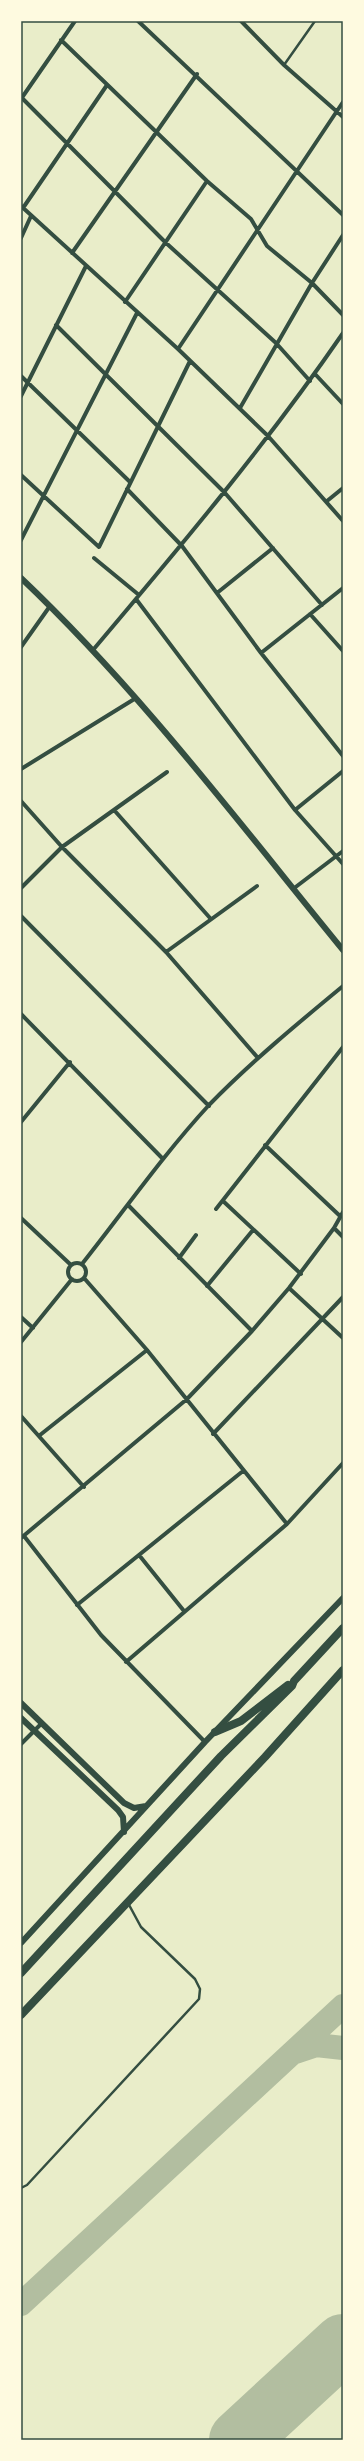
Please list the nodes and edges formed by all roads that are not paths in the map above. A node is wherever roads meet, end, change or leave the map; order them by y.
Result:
1 (75, 21) edge
2 (138, 21) edge
3 (241, 21) edge
4 (315, 21) edge
5 (144, 23) edge
6 (61, 40) junction
7 (284, 65) junction
8 (197, 74) junction
9 (107, 85) junction
10 (21, 98) edge
11 (343, 102) edge
12 (337, 111) junction
13 (343, 117) edge
14 (156, 131) junction
15 (66, 144) junction
16 (296, 171) junction
17 (207, 181) junction
18 (115, 193) junction
19 (22, 207) edge
20 (343, 215) edge
21 (32, 216) junction
22 (258, 232) junction
23 (343, 235) edge
24 (21, 238) edge
25 (165, 242) junction
26 (72, 253) junction
27 (86, 266) junction
28 (312, 283) junction
29 (217, 291) junction
30 (125, 302) junction
31 (137, 313) junction
32 (343, 315) edge
33 (56, 325) junction
34 (343, 333) edge
35 (276, 343) junction
36 (178, 349) junction
37 (190, 361) junction
38 (106, 372) junction
39 (315, 374) junction
40 (21, 376) edge
41 (28, 381) junction
42 (310, 381) junction
43 (21, 396) edge
44 (343, 404) edge
45 (240, 408) junction
46 (158, 425) junction
47 (78, 429) junction
48 (268, 436) junction
49 (21, 475) edge
50 (130, 482) junction
51 (343, 488) edge
52 (127, 489) junction
53 (225, 493) junction
54 (44, 496) junction
55 (327, 501) junction
56 (343, 521) edge
57 (21, 540) edge
58 (182, 546) junction
59 (273, 548) junction
60 (94, 558) dead end
61 (21, 578) edge
62 (343, 588) edge
63 (217, 593) junction
64 (139, 595) junction
65 (136, 600) junction
66 (322, 605) junction
67 (50, 606) junction
68 (310, 614) junction
69 (21, 647) edge
70 (93, 650) junction
71 (343, 651) edge
72 (261, 653) junction
73 (136, 698) junction
74 (343, 756) edge
75 (21, 769) edge
76 (343, 771) edge
77 (167, 772) dead end
78 (21, 801) edge
79 (114, 810) junction
80 (295, 810) junction
81 (62, 847) junction
82 (343, 851) edge
83 (336, 856) junction
84 (343, 864) edge
85 (257, 886) dead end
86 (21, 888) edge
87 (293, 889) junction
88 (21, 916) edge
89 (210, 918) junction
90 (343, 950) edge
91 (166, 952) junction
92 (343, 986) edge
93 (21, 1014) edge
94 (343, 1047) edge
95 (258, 1058) junction
96 (70, 1062) junction
97 (209, 1106) junction
98 (21, 1122) edge
99 (265, 1145) junction
100 (163, 1159) junction
101 (222, 1201) junction
102 (128, 1205) junction
103 (216, 1209) dead end
104 (342, 1214) edge
105 (21, 1218) edge
106 (334, 1228) junction
107 (253, 1230) junction
108 (196, 1235) dead end
109 (343, 1237) edge
110 (179, 1258) junction
111 (82, 1264) junction
112 (71, 1265) junction
113 (301, 1274) junction
114 (84, 1278) junction
115 (72, 1279) junction
116 (207, 1286) junction
117 (289, 1288) junction
118 (343, 1297) edge
119 (21, 1317) edge
120 (322, 1319) junction
121 (32, 1328) junction
122 (252, 1331) junction
123 (343, 1338) edge
124 (21, 1342) edge
125 (148, 1350) junction
126 (187, 1399) junction
127 (21, 1416) edge
128 (213, 1434) junction
129 (40, 1435) junction
130 (343, 1463) edge
131 (243, 1471) junction
132 (84, 1487) junction
133 (286, 1524) junction
134 (22, 1537) edge
135 (138, 1555) junction
136 (343, 1598) edge
137 (77, 1605) junction
138 (184, 1611) junction
139 (343, 1628) edge
140 (126, 1662) junction
141 (343, 1670) edge
142 (294, 1681) junction
143 (21, 1702) edge
144 (21, 1718) edge
145 (42, 1723) junction
146 (34, 1730) junction
147 (215, 1732) junction
148 (205, 1742) junction
149 (21, 1744) edge
150 (146, 1806) junction
151 (124, 1832) junction
152 (127, 1901) junction
153 (21, 1943) edge
154 (34, 1960) junction
155 (21, 1969) edge
156 (21, 1973) edge
157 (21, 2015) edge
158 (21, 2188) edge

1 - 6 street
2 - 5 street
3 - 7 street
4 - 7 lane
5 - 8 street
6 - 9 street
6 - 10 street
7 - 12 street
8 - 14 street
8 - 16 street
9 - 14 street
9 - 15 street
10 - 15 street
11 - 12 street
12 - 13 street
12 - 16 street
14 - 17 street
14 - 18 street
15 - 18 street
15 - 19 street
16 - 20 street
16 - 22 street
17 - 22 street
17 - 25 street
18 - 25 street
18 - 26 street
19 - 21 street
21 - 24 street
21 - 26 street
22 - 28 street
22 - 29 street
23 - 28 street
25 - 29 street
25 - 30 street
26 - 27 street
27 - 30 street
27 - 33 street
28 - 32 street
28 - 35 street
29 - 35 street
29 - 36 street
30 - 31 street
31 - 36 street
31 - 38 street
33 - 38 street
33 - 41 street
34 - 39 street
35 - 42 street
35 - 45 street
36 - 37 street
37 - 45 street
37 - 46 street
38 - 46 street
38 - 47 street
39 - 42 street
39 - 44 street
40 - 41 street
41 - 43 street
41 - 47 street
42 - 48 street
45 - 48 street
46 - 50 street
46 - 53 street
47 - 50 street
47 - 54 street
48 - 53 street
48 - 55 street
49 - 54 street
50 - 52 street
51 - 55 street
52 - 54 street
52 - 58 street
53 - 58 street
53 - 59 street
54 - 57 street
55 - 56 street
58 - 63 street
58 - 64 street
59 - 63 street
59 - 66 street
60 - 64 street
61 - 67 street
62 - 66 street
63 - 72 street
64 - 65 street
65 - 70 street
65 - 80 street
66 - 68 street
67 - 69 street
67 - 70 street
68 - 71 street
68 - 72 street
70 - 73 street
72 - 74 street
73 - 75 street
73 - 87 street
76 - 80 street
77 - 79 street
78 - 81 street
79 - 81 street
79 - 89 street
80 - 83 street
81 - 86 street
81 - 91 street
82 - 83 street
83 - 84 street
83 - 87 street
85 - 89 street
87 - 90 street
88 - 97 street
89 - 91 street
91 - 95 street
92 - 95 street
93 - 96 street
94 - 99 street
95 - 97 street
96 - 98 street
96 - 100 street
97 - 100 street
99 - 101 street
99 - 104 street
100 - 102 street
101 - 103 street
101 - 107 street
102 - 110 street
102 - 111 street
104 - 106 street
105 - 112 street
106 - 109 street
106 - 113 street
107 - 113 street
107 - 116 street
108 - 110 street
110 - 116 street
111 - 112 street
111 - 114 street
112 - 115 street
113 - 117 street
114 - 115 street
114 - 125 street
115 - 121 street
116 - 122 street
117 - 120 street
117 - 122 street
118 - 120 street
119 - 121 street
120 - 123 street
120 - 128 street
121 - 124 street
122 - 126 street
125 - 126 street
125 - 129 street
126 - 128 street
126 - 132 street
127 - 129 street
128 - 131 street
129 - 132 street
130 - 133 street
131 - 133 street
131 - 135 street
132 - 134 street
133 - 138 street
134 - 137 street
135 - 137 street
135 - 138 street
136 - 147 street
137 - 140 street
138 - 140 street
139 - 142 highway
140 - 148 street
141 - 152 highway
142 - 147 highway
142 - 154 highway
143 - 145 street
144 - 146 street
145 - 146 street
145 - 150 street
146 - 149 street
146 - 151 street
147 - 148 street
148 - 150 street
150 - 151 street
151 - 153 street
152 - 157 highway
152 - 158 lane
154 - 155 highway
154 - 156 highway

